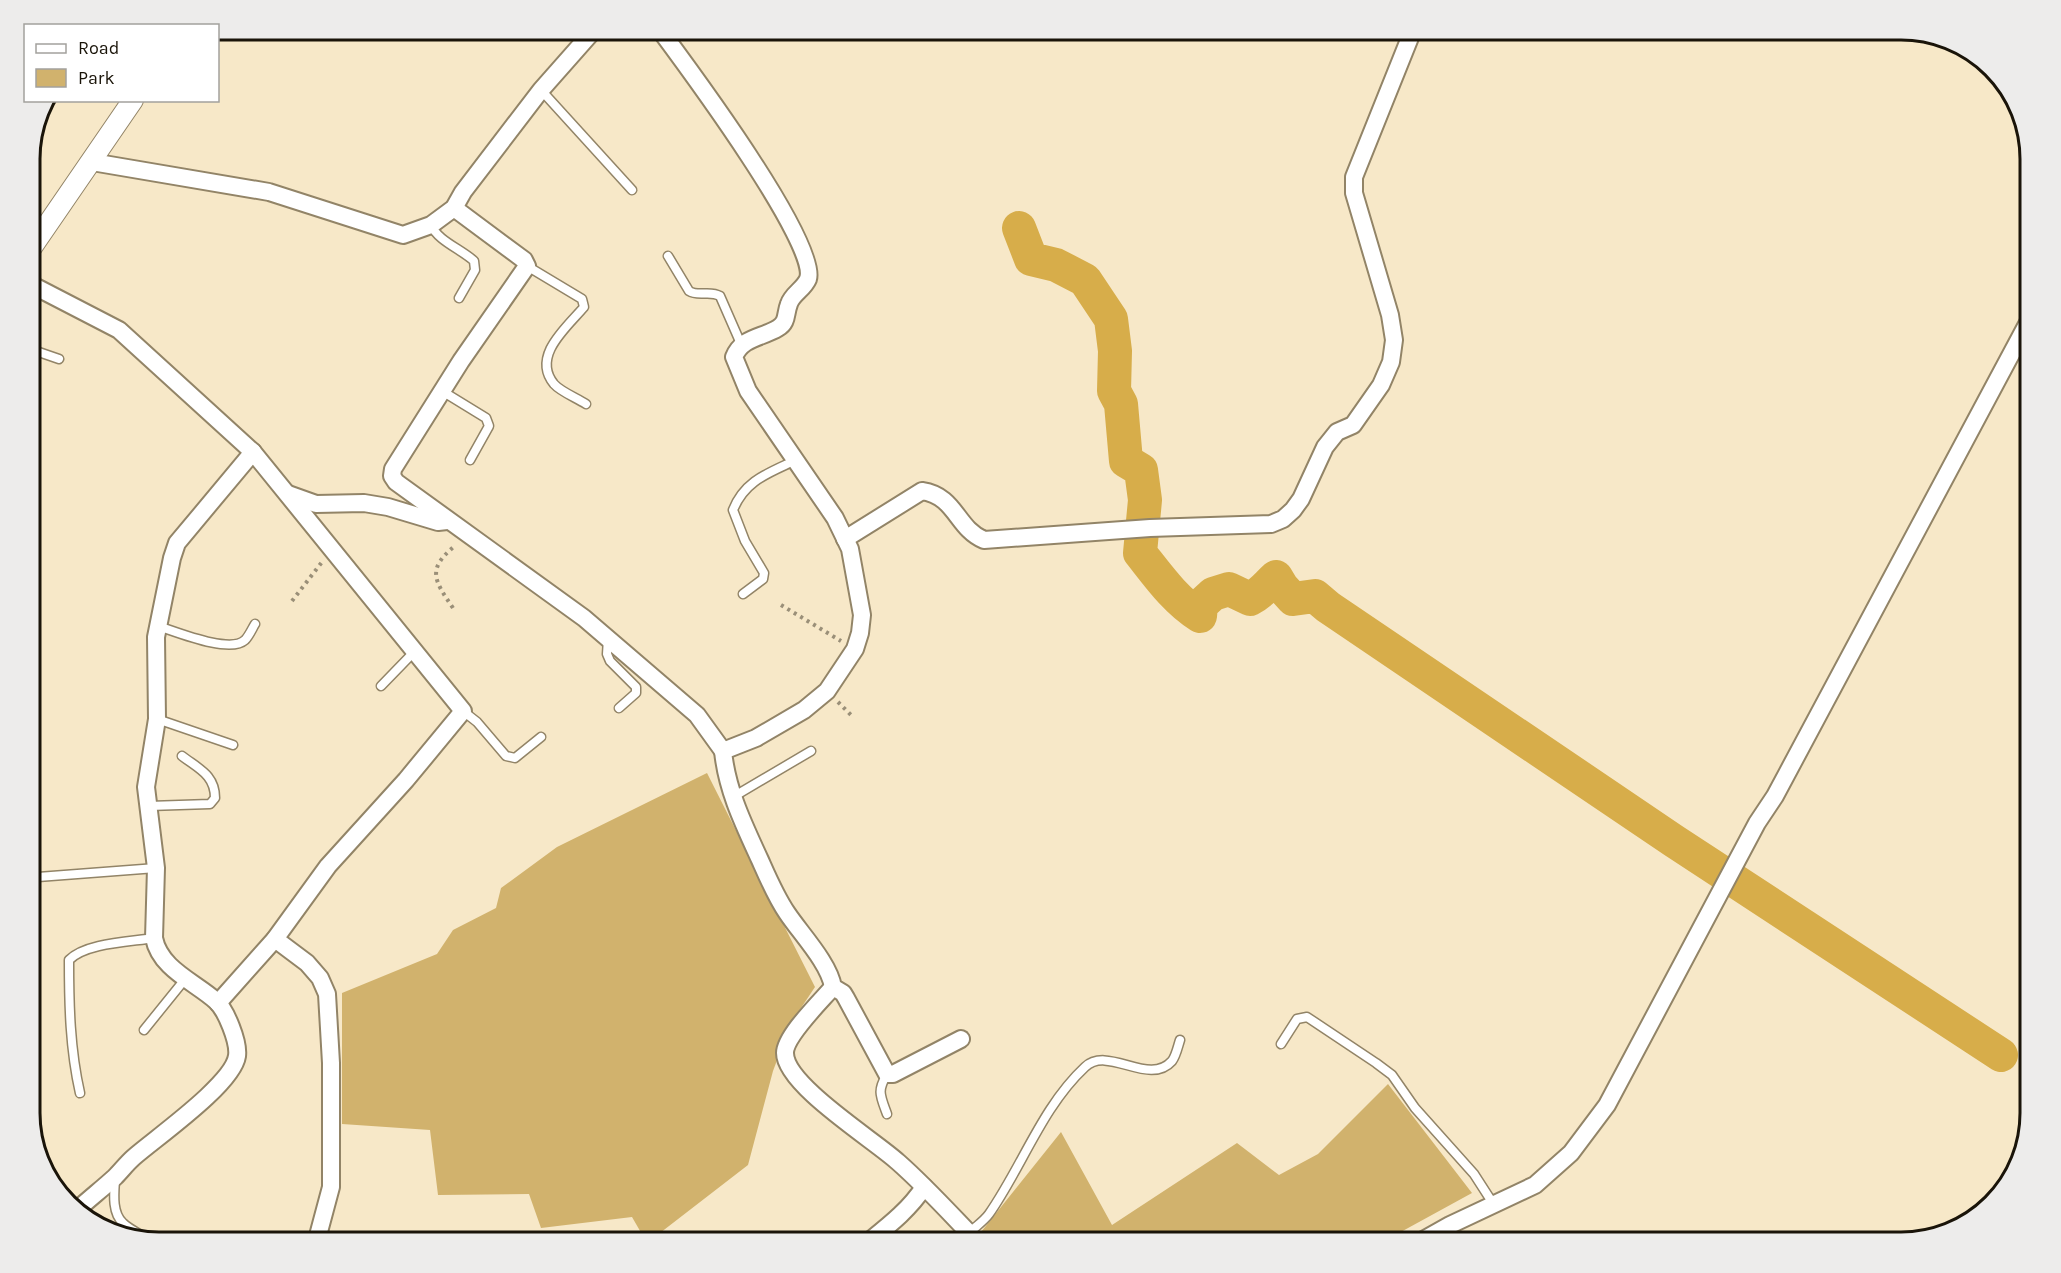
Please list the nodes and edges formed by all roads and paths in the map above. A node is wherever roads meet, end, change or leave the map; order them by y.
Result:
1 (585, 40) edge
2 (667, 40) edge
3 (1409, 40) edge
4 (541, 90) junction
5 (132, 102) edge
6 (92, 162) junction
7 (632, 190) dead end
8 (454, 208) junction
9 (431, 225) junction
10 (41, 234) edge
11 (668, 256) dead end
12 (527, 266) junction
13 (41, 291) edge
14 (459, 298) dead end
15 (2020, 338) edge
16 (741, 344) junction
17 (41, 353) edge
18 (59, 359) dead end
19 (442, 391) junction
20 (586, 404) dead end
21 (253, 452) junction
22 (470, 460) dead end
23 (795, 460) junction
24 (287, 494) junction
25 (447, 521) junction
26 (468, 536) junction
27 (845, 539) junction
28 (332, 549) junction
29 (743, 594) dead end
30 (292, 601) dead end
31 (781, 605) dead end
32 (453, 608) dead end
33 (255, 624) dead end
34 (158, 626) junction
35 (608, 639) junction
36 (855, 649) junction
37 (414, 652) junction
38 (381, 686) dead end
39 (620, 708) dead end
40 (463, 711) junction
41 (157, 719) junction
42 (540, 737) dead end
43 (233, 745) dead end
44 (811, 751) dead end
45 (723, 752) junction
46 (182, 756) dead end
47 (733, 797) junction
48 (149, 806) junction
49 (156, 868) junction
50 (41, 877) edge
51 (154, 938) junction
52 (275, 939) junction
53 (186, 978) junction
54 (833, 987) junction
55 (218, 1003) junction
56 (144, 1030) dead end
57 (961, 1038) dead end
58 (1180, 1040) dead end
59 (1281, 1044) dead end
60 (887, 1074) junction
61 (80, 1093) dead end
62 (887, 1114) dead end
63 (115, 1177) junction
64 (924, 1187) junction
65 (83, 1205) edge
66 (1494, 1205) junction
67 (132, 1229) edge
68 (319, 1232) edge
69 (880, 1232) edge
70 (966, 1232) edge
71 (976, 1232) edge
72 (1440, 1232) edge

1 - 4 street
2 - 16 street
3 - 27 street
4 - 7 lane
4 - 8 street
5 - 6 street
6 - 9 street
6 - 10 street
8 - 9 street
8 - 12 street
9 - 14 lane
11 - 16 lane
12 - 19 street
12 - 20 lane
13 - 21 street
15 - 66 street
16 - 23 street
17 - 18 lane
19 - 22 lane
19 - 25 street
21 - 24 street
21 - 34 street
23 - 27 street
23 - 29 lane
24 - 25 street
24 - 28 street
25 - 26 street
26 - 32 path
26 - 35 street
27 - 36 street
28 - 30 path
28 - 37 street
31 - 36 path
33 - 34 lane
34 - 41 street
35 - 39 lane
35 - 45 street
36 - 45 street
37 - 38 lane
37 - 40 street
40 - 42 lane
40 - 52 street
41 - 43 lane
41 - 48 street
44 - 47 lane
45 - 47 street
46 - 48 lane
47 - 54 street
48 - 49 street
49 - 50 lane
49 - 51 street
51 - 53 street
51 - 61 lane
52 - 55 street
52 - 68 street
53 - 55 street
53 - 56 lane
54 - 60 street
54 - 64 street
55 - 63 street
57 - 60 street
58 - 71 lane
59 - 66 lane
60 - 62 lane
63 - 65 street
63 - 67 lane
64 - 69 street
64 - 70 street
66 - 72 street

